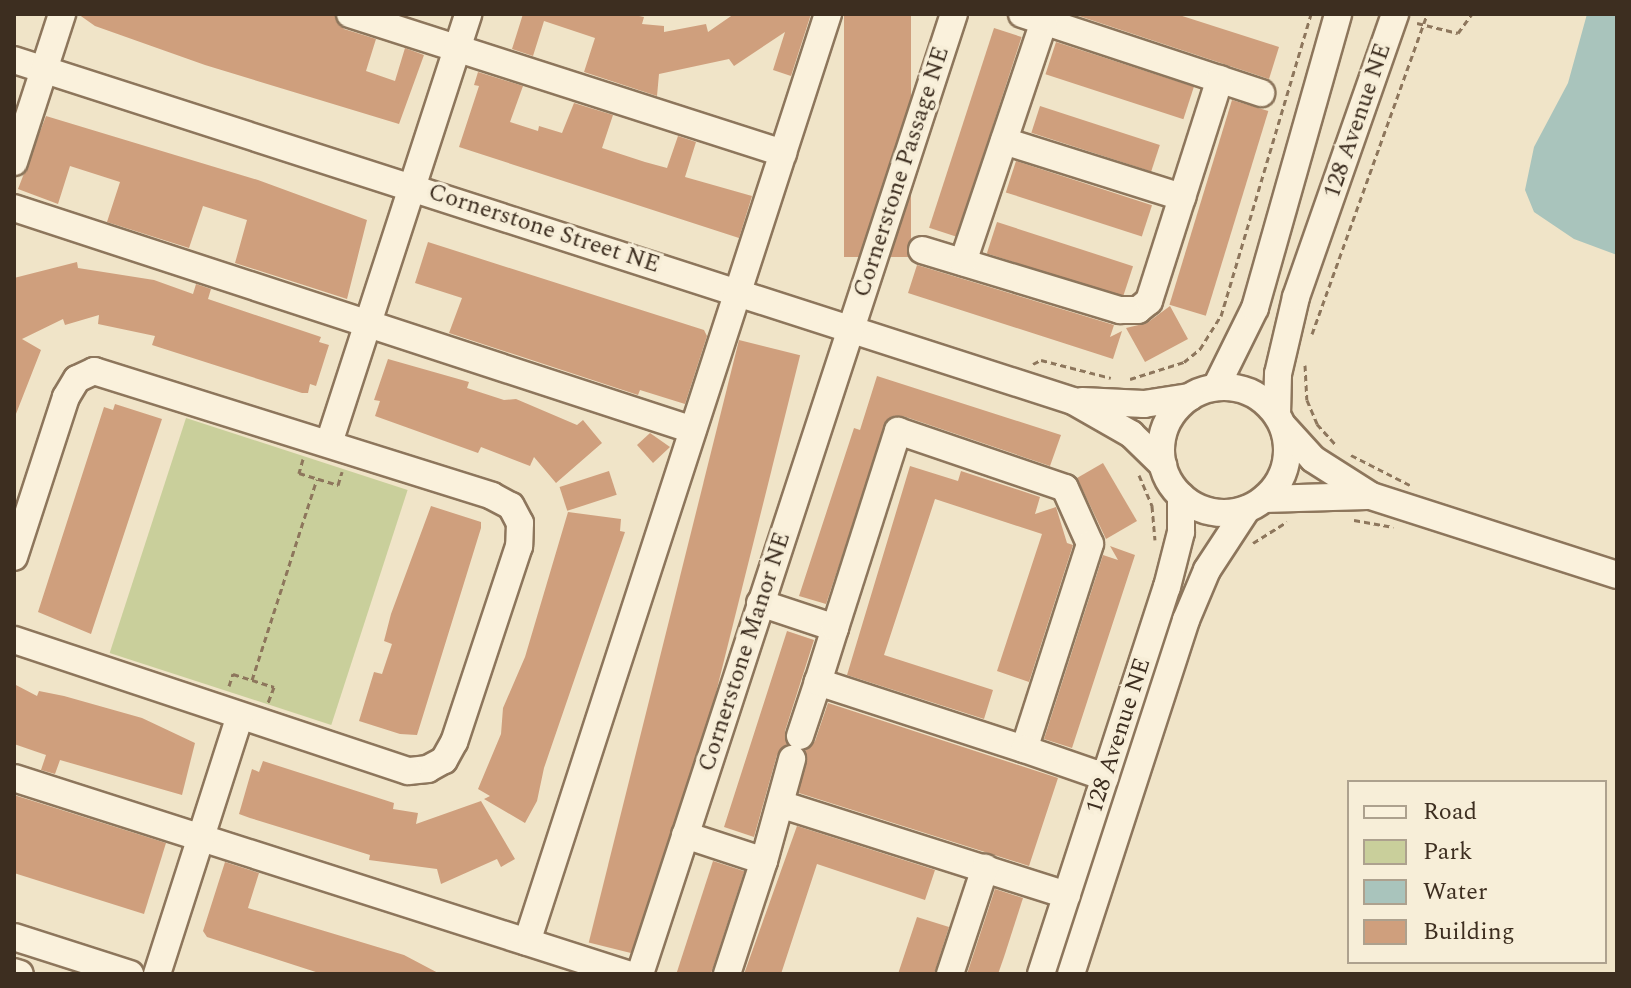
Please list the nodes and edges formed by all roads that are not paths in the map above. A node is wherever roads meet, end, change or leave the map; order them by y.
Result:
1 (62, 14) edge
2 (350, 14) edge
3 (468, 14) edge
4 (828, 14) edge
5 (954, 14) edge
6 (1338, 14) edge
7 (1394, 16) edge
8 (1033, 18) edge
9 (457, 49) junction
10 (14, 60) edge
11 (44, 69) junction
12 (1220, 79) junction
13 (1261, 93) dead end
14 (1004, 141) junction
15 (783, 153) junction
16 (14, 162) edge
17 (412, 186) junction
18 (1182, 197) junction
19 (14, 208) edge
20 (922, 250) dead end
21 (963, 262) junction
22 (737, 293) junction
23 (368, 323) junction
24 (849, 329) junction
25 (1216, 387) junction
26 (1190, 397) junction
27 (1073, 401) junction
28 (1281, 421) junction
29 (693, 430) junction
30 (317, 448) junction
31 (1163, 465) junction
32 (1181, 496) junction
33 (1371, 496) junction
34 (1255, 504) junction
35 (14, 557) edge
36 (1617, 575) edge
37 (760, 603) junction
38 (835, 628) junction
39 (14, 640) edge
40 (818, 682) junction
41 (240, 716) junction
42 (1024, 749) junction
43 (1105, 777) junction
44 (14, 778) edge
45 (783, 805) junction
46 (685, 835) junction
47 (201, 838) junction
48 (764, 861) junction
49 (985, 868) junction
50 (1067, 895) junction
51 (14, 937) edge
52 (527, 942) junction
53 (14, 972) edge
54 (20, 974) edge
55 (130, 974) edge
56 (157, 974) edge
57 (627, 974) edge
58 (640, 974) edge
59 (727, 974) edge
60 (950, 974) edge
61 (1041, 974) edge
62 (1071, 974) edge

1 - 11 street
2 - 9 street
3 - 9 street
4 - 15 street
5 - 24 street, Cornerstone Passage NE
6 - 25 street, 128 Avenue NE
7 - 28 street, 128 Avenue NE
8 - 12 street
8 - 14 street
9 - 15 street
9 - 17 street
10 - 11 street, Cornerstone Street NE
11 - 16 street
11 - 17 street, Cornerstone Street NE
12 - 13 street
12 - 18 street
14 - 18 street
14 - 21 street
15 - 22 street
17 - 22 street, Cornerstone Street NE
17 - 23 street
18 - 21 street
19 - 23 street
20 - 21 street
22 - 24 street, Cornerstone Street NE
22 - 29 street
23 - 29 street
23 - 30 street
24 - 27 street, Cornerstone Street NE
24 - 37 street, Cornerstone Manor NE
25 - 26 street
25 - 28 street
26 - 27 street, Cornerstone Street NE
26 - 31 street
27 - 31 street, Cornerstone Street NE
28 - 33 street
28 - 34 street
29 - 52 street
30 - 35 street
30 - 41 street
31 - 32 street
32 - 34 street
32 - 43 street, 128 Avenue NE
33 - 34 street
33 - 36 street
34 - 62 street, 128 Avenue NE
37 - 38 street
37 - 46 street, Cornerstone Manor NE
38 - 40 street
38 - 42 street
39 - 41 street
40 - 42 street
40 - 45 street
41 - 47 street
42 - 43 street
43 - 50 street, 128 Avenue NE
44 - 47 street
45 - 48 street
45 - 49 street
46 - 48 street
46 - 58 street, Cornerstone Manor NE
47 - 52 street
47 - 56 street
48 - 59 street
49 - 50 street
49 - 60 street
50 - 61 street, 128 Avenue NE
51 - 55 street
52 - 57 street
53 - 54 street

